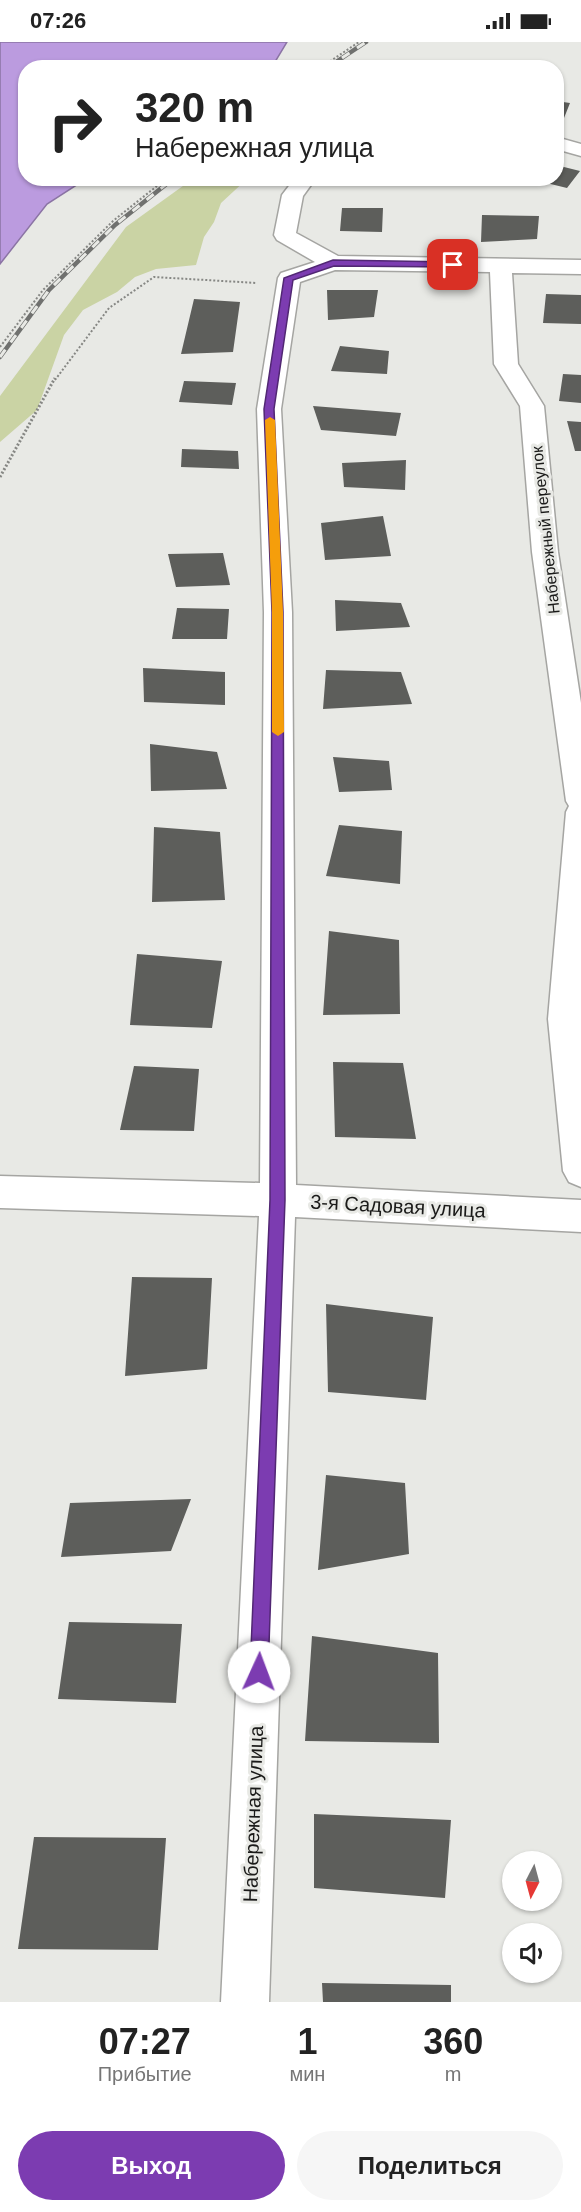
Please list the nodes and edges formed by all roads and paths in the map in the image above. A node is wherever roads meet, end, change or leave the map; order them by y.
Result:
1 (359, 42) edge
2 (332, 60) edge
3 (564, 145) edge
4 (581, 150) edge
5 (157, 186) edge
6 (300, 186) edge
7 (333, 263) junction
8 (501, 266) junction
9 (581, 267) edge
10 (288, 285) junction
11 (0, 347) edge
12 (0, 477) edge
13 (581, 801) edge
14 (581, 812) edge
15 (581, 1171) edge
16 (0, 1192) edge
17 (278, 1200) junction
18 (581, 1216) edge
19 (246, 2002) edge

1 - 2 path
3 - 4 street
5 - 11 path
6 - 7 street
7 - 8 street
7 - 10 street
8 - 9 street
8 - 13 street, Набережный переулок
10 - 12 path
10 - 17 street, Набережная улица
14 - 15 street
16 - 17 street, 3-я Садовая улица
17 - 18 street, 3-я Садовая улица
17 - 19 street, Набережная улица

